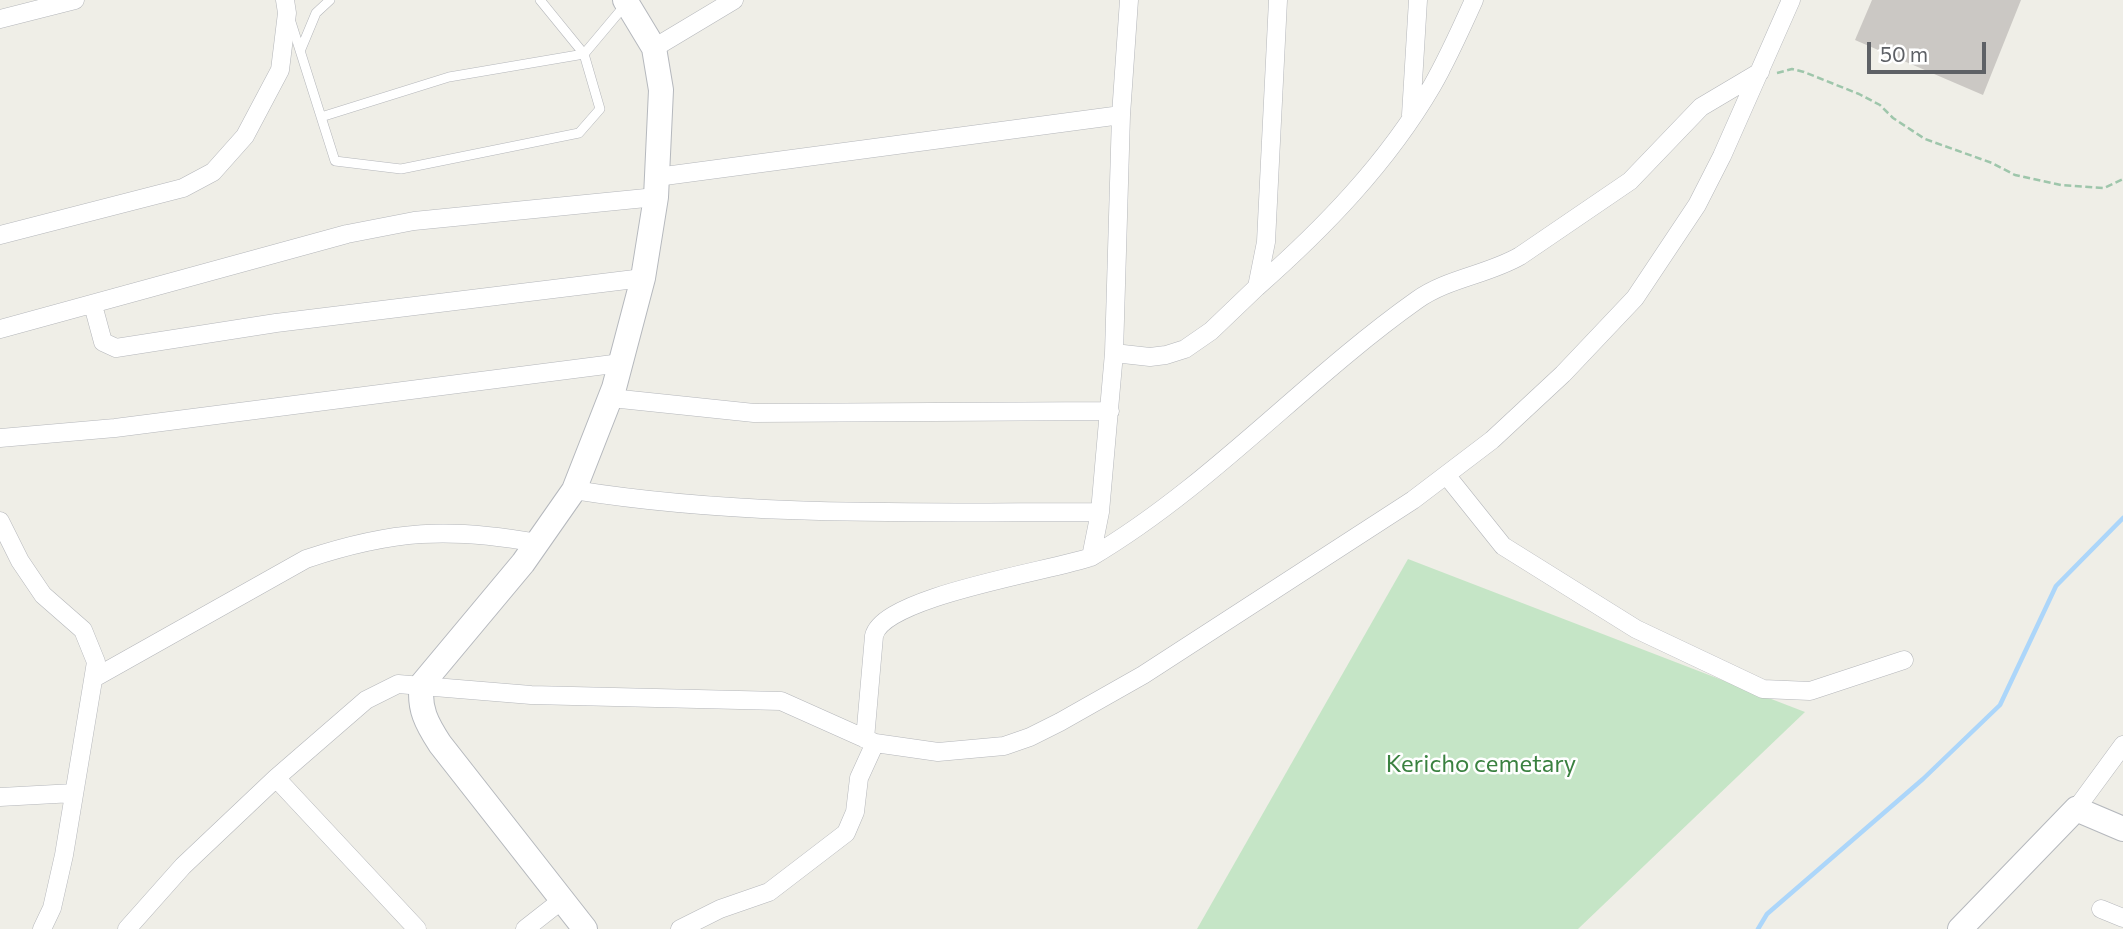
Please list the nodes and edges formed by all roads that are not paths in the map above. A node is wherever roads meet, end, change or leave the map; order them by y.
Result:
1 (75, 0) edge
2 (330, 0) edge
3 (540, 0) edge
4 (734, 0) edge
5 (1129, 0) edge
6 (1278, 0) edge
7 (1418, 0) edge
8 (1474, 0) edge
9 (1791, 0) edge
10 (626, 1) edge
11 (286, 7) edge
12 (0, 19) edge
13 (654, 48) junction
14 (301, 49) junction
15 (584, 54) junction
16 (1760, 72) junction
17 (1121, 115) junction
18 (1411, 115) junction
19 (321, 117) junction
20 (657, 187) junction
21 (0, 235) edge
22 (643, 278) junction
23 (1257, 286) junction
24 (93, 305) junction
25 (0, 329) edge
26 (1114, 353) junction
27 (621, 363) junction
28 (611, 398) junction
29 (1110, 411) junction
30 (0, 438) edge
31 (1447, 476) junction
32 (574, 490) junction
33 (1100, 512) junction
34 (0, 521) edge
35 (538, 543) junction
36 (1091, 557) junction
37 (1904, 660) dead end
38 (96, 677) junction
39 (422, 684) junction
40 (870, 741) junction
41 (2123, 745) edge
42 (276, 778) junction
43 (74, 793) junction
44 (0, 797) edge
45 (2076, 809) junction
46 (2123, 829) edge
47 (562, 900) junction
48 (2101, 909) dead end
49 (2123, 918) edge
50 (42, 929) edge
51 (127, 929) edge
52 (417, 929) edge
53 (524, 929) edge
54 (584, 929) edge
55 (680, 929) edge
56 (1960, 929) edge

1 - 12 street
2 - 14 lane
3 - 15 lane
4 - 13 street
5 - 17 street
6 - 23 street
7 - 18 street
8 - 18 street
9 - 16 street
10 - 13 street
10 - 15 lane
11 - 14 lane
11 - 21 street
13 - 20 street
14 - 19 lane
15 - 19 lane
15 - 19 lane
16 - 31 street
16 - 36 street
17 - 20 street
17 - 26 street
18 - 23 street
20 - 22 street
20 - 24 street
22 - 24 street
22 - 27 street
23 - 26 street
24 - 25 street
26 - 29 street
27 - 28 street
27 - 30 street
28 - 29 street
28 - 32 street
29 - 33 street
31 - 37 street
31 - 40 street
32 - 33 street
32 - 35 street
33 - 36 street
34 - 38 street
35 - 38 street
35 - 39 street
36 - 40 street
38 - 43 street
39 - 40 street
39 - 42 street
39 - 47 street
40 - 55 street
41 - 45 street
42 - 51 street
42 - 52 street
43 - 44 street
43 - 50 street
45 - 46 street
45 - 56 street
47 - 53 street
47 - 54 street
48 - 49 street

